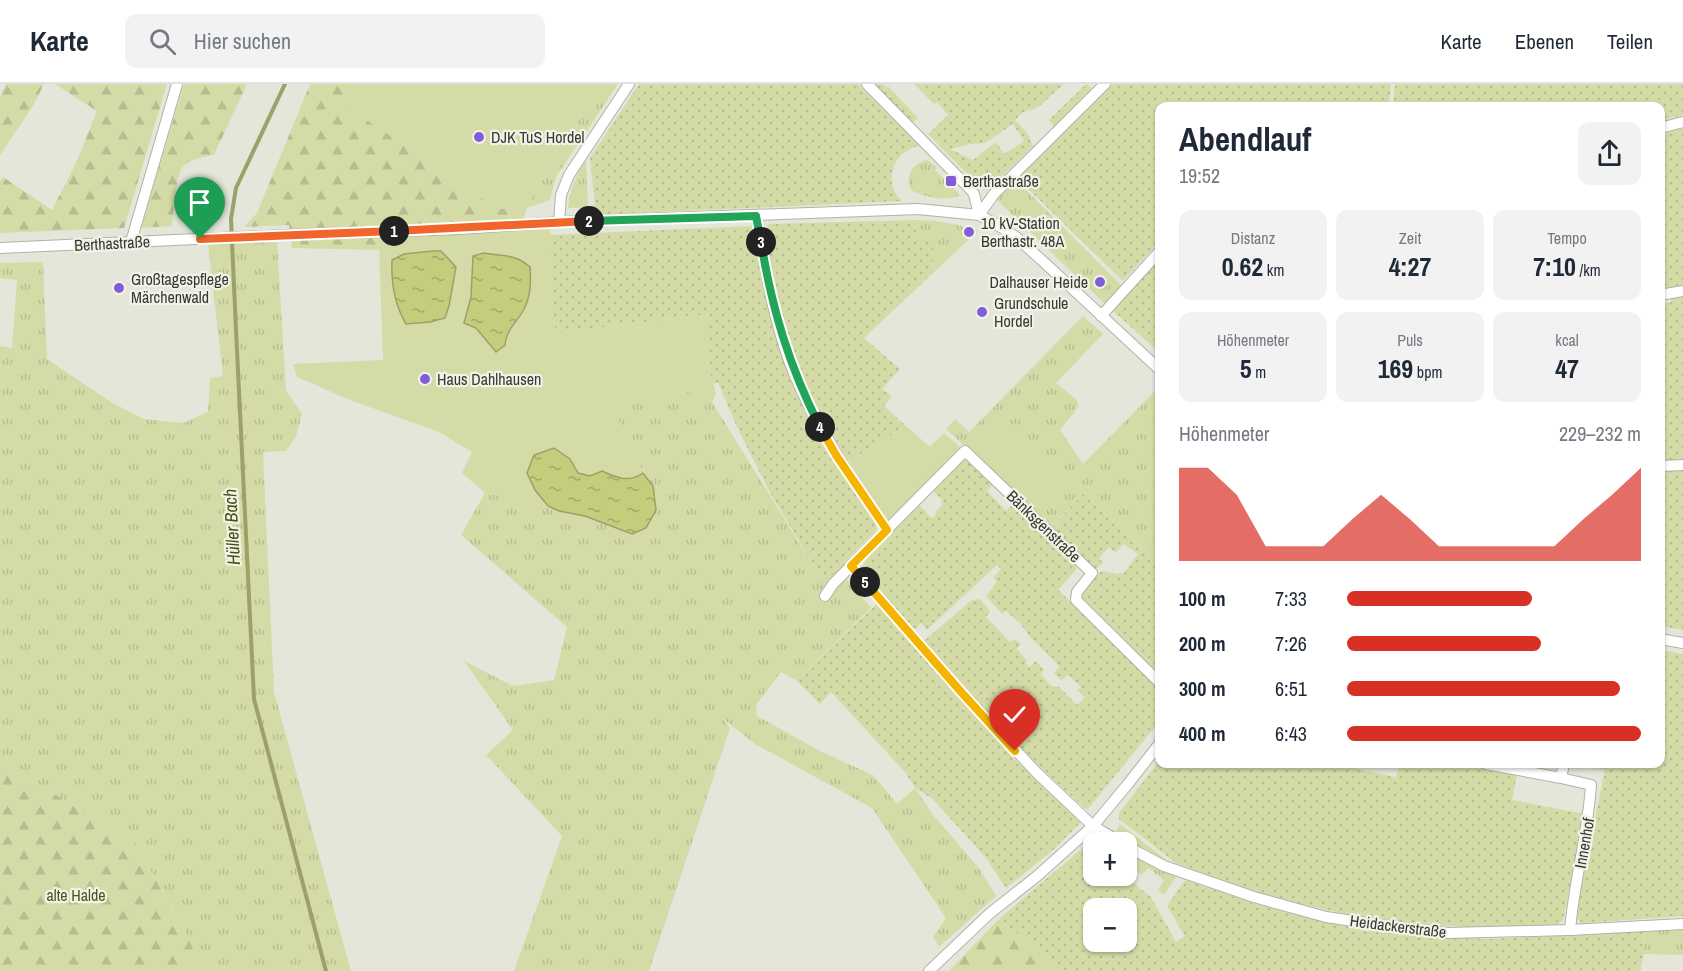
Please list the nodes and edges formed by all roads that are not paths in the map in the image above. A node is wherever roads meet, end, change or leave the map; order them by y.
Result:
1 (177, 84) edge
2 (629, 84) edge
3 (867, 84) edge
4 (1105, 84) edge
5 (1683, 122) edge
6 (1665, 127) edge
7 (978, 215) junction
8 (756, 216) junction
9 (559, 222) junction
10 (131, 242) junction
11 (0, 248) edge
12 (1155, 257) edge
13 (1683, 291) edge
14 (1665, 293) edge
15 (1101, 316) junction
16 (1155, 365) edge
17 (1683, 465) edge
18 (1665, 466) edge
19 (887, 530) junction
20 (851, 566) junction
21 (825, 596) dead end
22 (1665, 640) edge
23 (1683, 643) edge
24 (1155, 678) edge
25 (1155, 749) edge
26 (1507, 768) edge
27 (1563, 768) edge
28 (1561, 778) junction
29 (1093, 826) junction
30 (1103, 832) edge
31 (1137, 852) edge
32 (1683, 924) edge
33 (1570, 930) junction
34 (929, 971) edge

1 - 10 street
2 - 9 street
3 - 7 street
4 - 7 street
5 - 6 street
7 - 8 street, Berthastraße
7 - 15 street
8 - 9 street, Berthastraße
8 - 19 street
9 - 10 street, Berthastraße
10 - 11 street, Berthastraße
12 - 15 street
13 - 14 street
15 - 16 street
17 - 18 street
19 - 20 street
19 - 24 street, Bänksgenstraße
20 - 21 street
20 - 29 street
22 - 23 street
25 - 29 street
26 - 28 street, Innenhof
27 - 28 street
28 - 33 street, Innenhof
29 - 30 street
29 - 34 street
31 - 33 street, Heidackerstraße
32 - 33 street, Heidackerstraße

